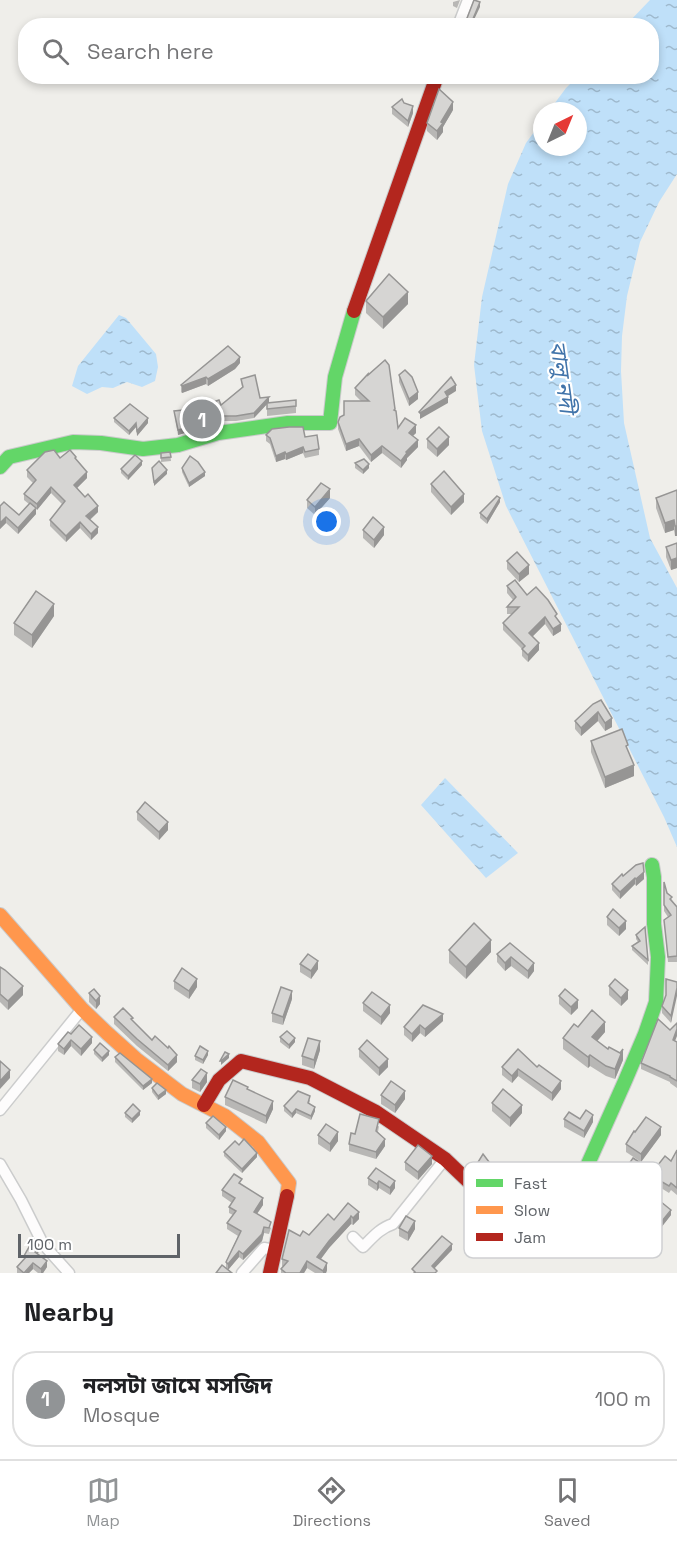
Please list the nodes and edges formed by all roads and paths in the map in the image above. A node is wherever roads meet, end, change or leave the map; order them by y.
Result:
1 (468, 0) edge
2 (461, 18) edge
3 (434, 84) edge
4 (0, 467) edge
5 (652, 865) dead end
6 (0, 915) edge
7 (82, 1009) junction
8 (204, 1105) junction
9 (0, 1110) edge
10 (445, 1159) junction
11 (589, 1162) edge
12 (0, 1164) edge
13 (464, 1177) edge
14 (353, 1237) dead end
15 (275, 1250) junction
16 (69, 1273) edge
17 (242, 1273) edge
18 (270, 1273) edge

1 - 2 street
3 - 4 street
5 - 11 street
6 - 7 street
7 - 8 street
7 - 9 street
8 - 10 street
8 - 15 street
10 - 13 street
10 - 14 street
12 - 16 street
15 - 17 street
15 - 18 street

